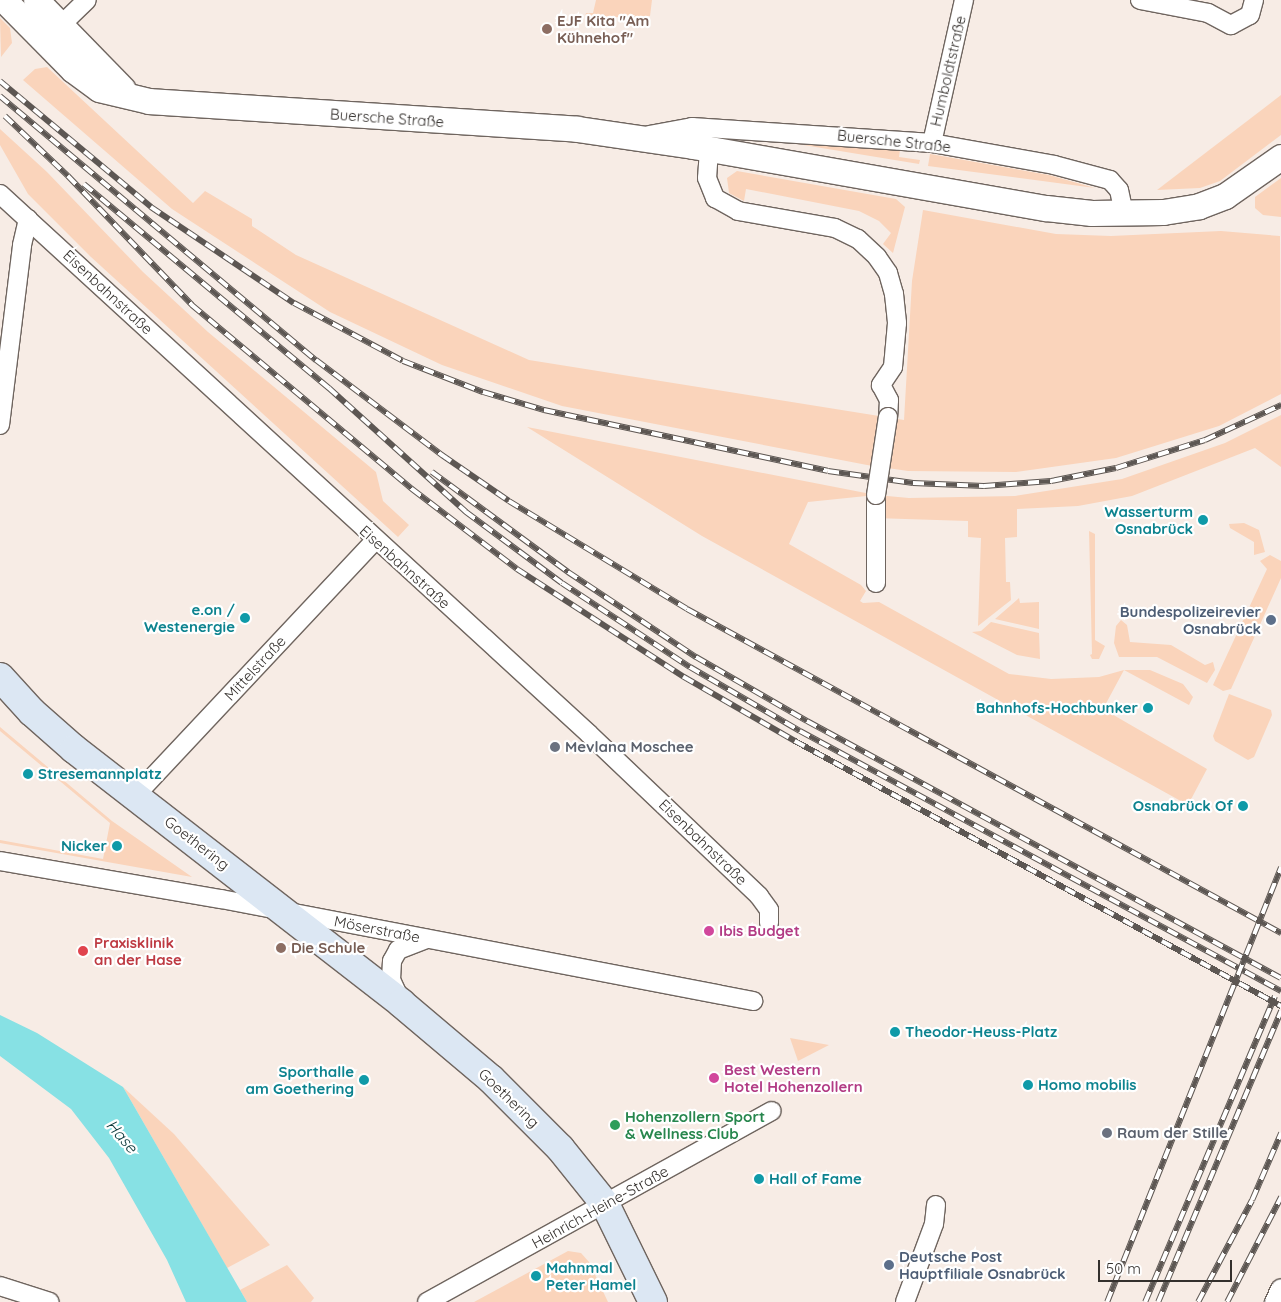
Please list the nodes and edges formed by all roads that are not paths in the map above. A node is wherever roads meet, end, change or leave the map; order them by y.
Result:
1 (4, 0) edge
2 (36, 0) edge
3 (87, 0) edge
4 (964, 0) edge
5 (1140, 0) edge
6 (1254, 0) edge
7 (60, 26) junction
8 (134, 99) junction
9 (639, 138) junction
10 (932, 142) junction
11 (709, 150) junction
12 (1281, 157) edge
13 (0, 194) edge
14 (1124, 213) junction
15 (28, 219) junction
16 (0, 424) edge
17 (375, 540) junction
18 (876, 583) dead end
19 (0, 677) edge
20 (136, 796) junction
21 (0, 861) edge
22 (283, 910) junction
23 (769, 923) dead end
24 (427, 939) junction
25 (753, 1001) dead end
26 (401, 1002) junction
27 (772, 1112) dead end
28 (605, 1204) junction
29 (936, 1205) dead end
30 (0, 1286) edge
31 (1281, 1289) edge
32 (50, 1302) edge
33 (427, 1302) edge
34 (653, 1302) edge
35 (905, 1302) edge
36 (1275, 1302) edge

1 - 8 main road, Buersche Straße
2 - 7 main road
3 - 7 street
4 - 10 street, Humboldtstraße
5 - 6 street
7 - 8 main road
8 - 9 main road, Buersche Straße
9 - 10 street, Buersche Straße
9 - 11 main road, Buersche Straße
10 - 14 street, Buersche Straße
11 - 14 main road, Buersche Straße
11 - 18 street, bridge
12 - 14 main road, Buersche Straße
13 - 15 street, Eisenbahnstraße
15 - 16 street
15 - 17 street, Eisenbahnstraße
17 - 20 street, Mittelstraße
17 - 23 street, Eisenbahnstraße
19 - 20 main road, Goethering
20 - 22 main road, Goethering
21 - 22 street, Möserstraße
22 - 24 street, Möserstraße
22 - 26 main road, Goethering
24 - 25 street, Möserstraße
24 - 26 street, Goethering
26 - 28 main road, Goethering
27 - 28 street, Heinrich-Heine-Straße
28 - 33 street, Heinrich-Heine-Straße
28 - 34 main road, Goethering
29 - 35 street
30 - 32 street
31 - 36 street

